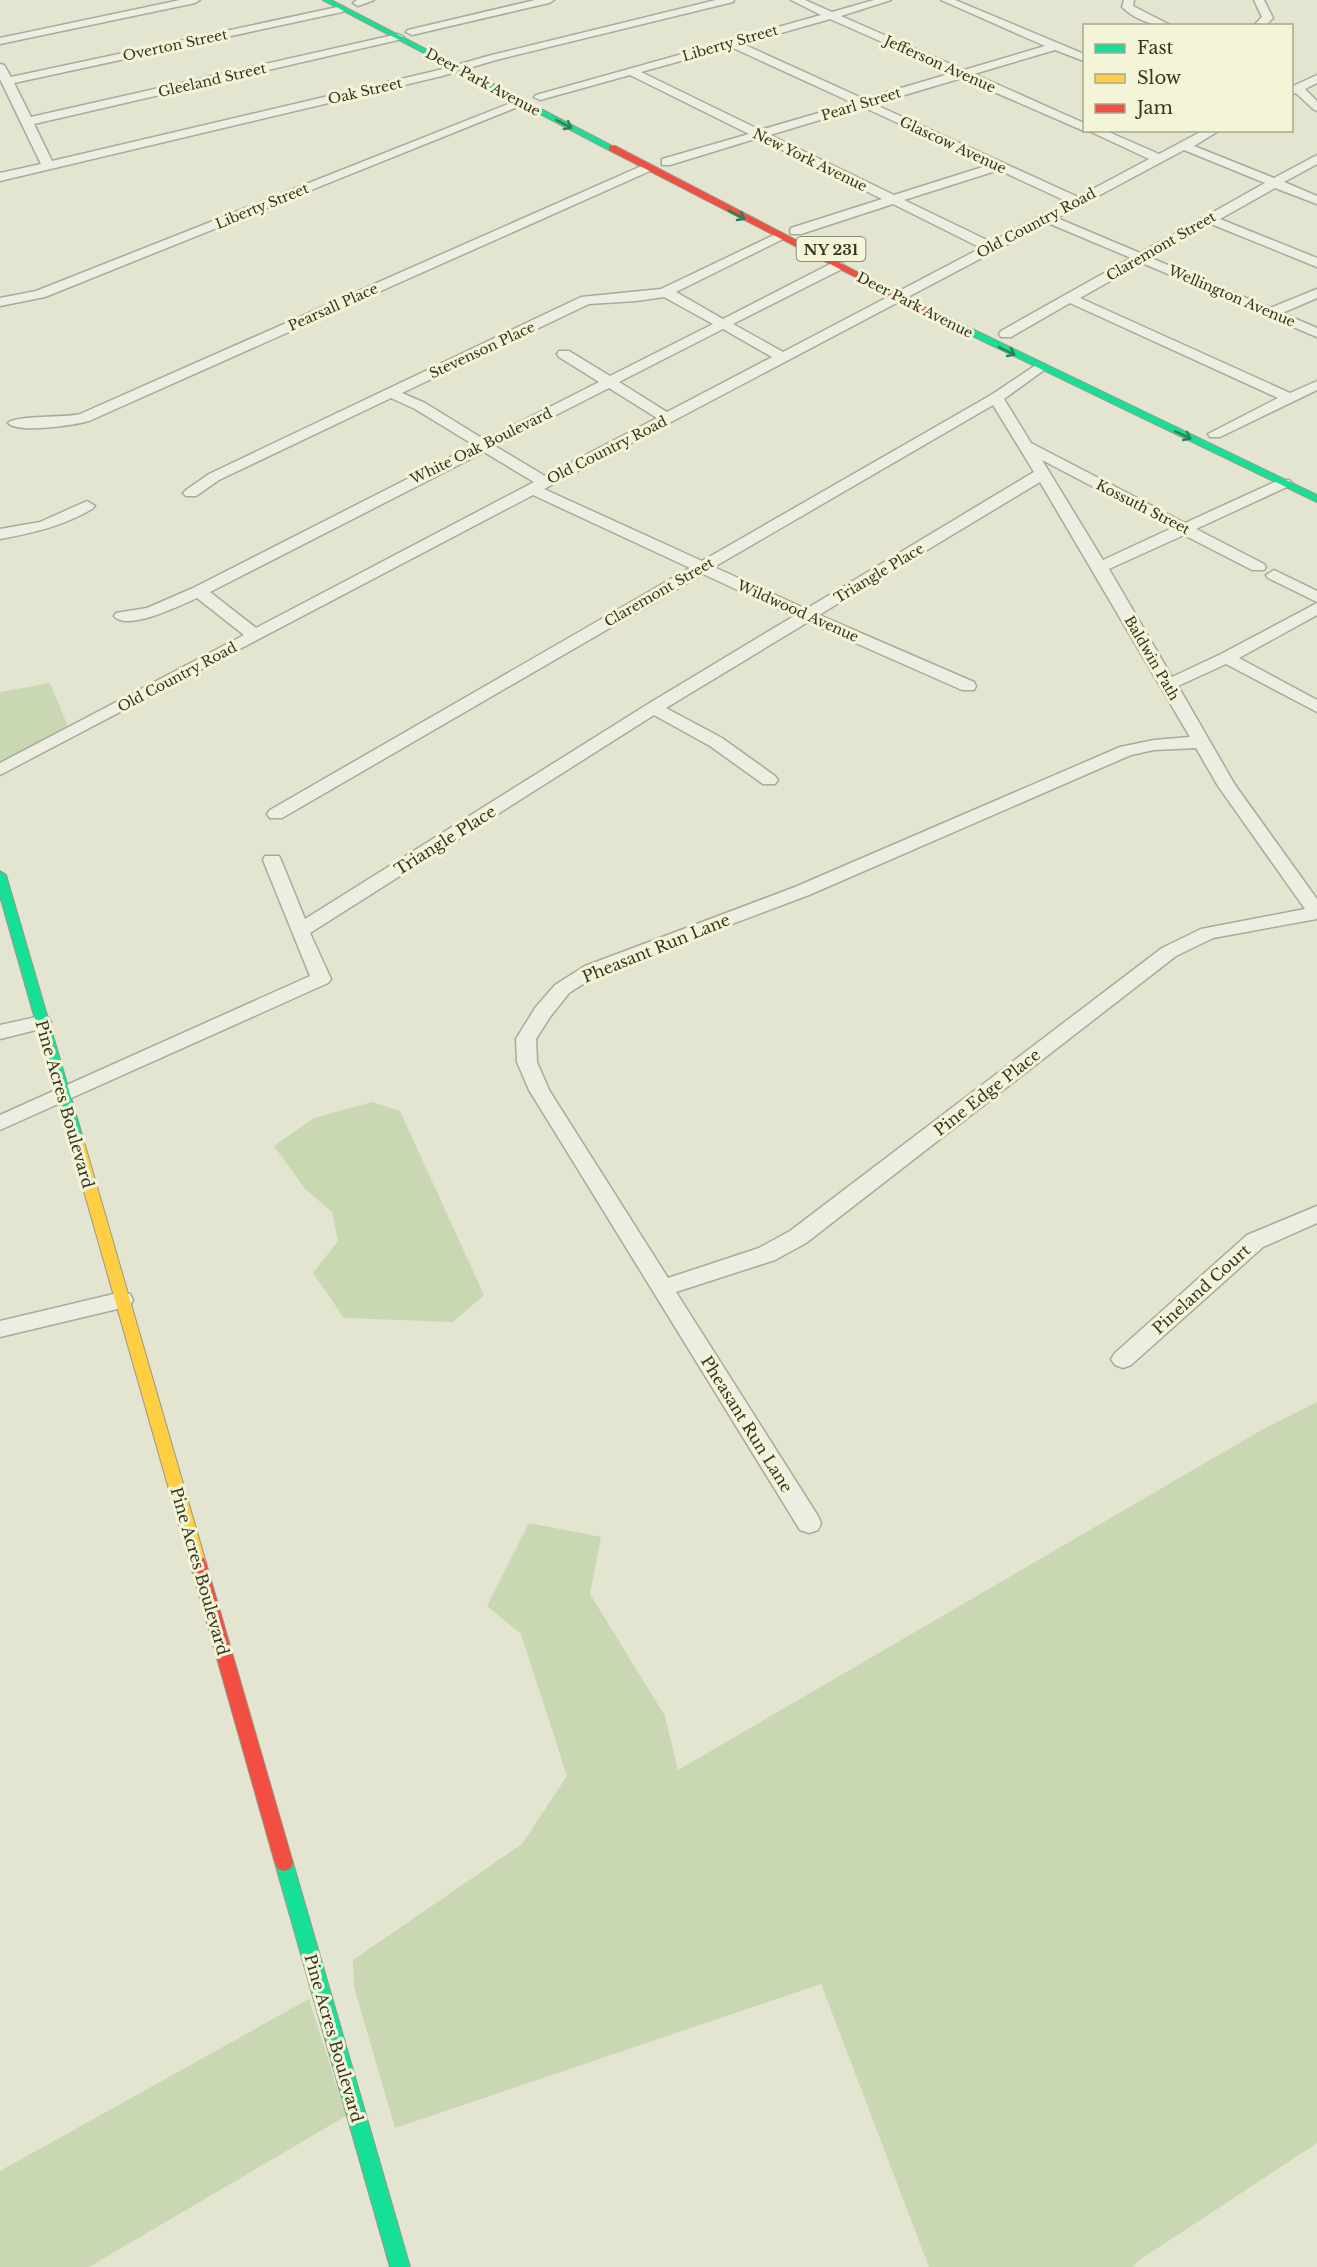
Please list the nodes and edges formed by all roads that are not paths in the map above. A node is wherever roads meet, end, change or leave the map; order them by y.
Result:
1 (195, 0) edge
2 (326, 0) edge
3 (549, 0) edge
4 (729, 0) edge
5 (796, 0) edge
6 (886, 0) edge
7 (946, 0) edge
8 (1129, 0) edge
9 (1259, 0) edge
10 (355, 3) edge
11 (830, 16) junction
12 (1162, 24) edge
13 (1260, 24) edge
14 (412, 32) junction
15 (398, 37) junction
16 (0, 41) edge
17 (732, 43) junction
18 (1056, 46) junction
19 (1083, 58) edge
20 (471, 64) junction
21 (0, 67) edge
22 (456, 68) junction
23 (630, 71) junction
24 (963, 74) junction
25 (1317, 78) edge
26 (8, 81) junction
27 (1294, 90) edge
28 (540, 97) junction
29 (521, 102) junction
30 (864, 104) junction
31 (1317, 107) edge
32 (26, 122) junction
33 (1083, 127) edge
34 (1098, 132) edge
35 (1210, 132) edge
36 (760, 135) junction
37 (1184, 146) junction
38 (1159, 159) junction
39 (1317, 159) edge
40 (666, 162) junction
41 (48, 165) junction
42 (999, 166) junction
43 (646, 168) junction
44 (0, 177) edge
45 (1274, 183) junction
46 (1317, 200) edge
47 (894, 201) junction
48 (1077, 201) junction
49 (1047, 218) junction
50 (1209, 219) junction
51 (796, 231) junction
52 (781, 237) junction
53 (990, 248) junction
54 (1142, 257) junction
55 (1317, 263) edge
56 (837, 266) junction
57 (666, 292) junction
58 (904, 294) junction
59 (1317, 294) edge
60 (1069, 298) junction
61 (0, 302) edge
62 (1271, 313) junction
63 (724, 323) junction
64 (1317, 333) edge
65 (1006, 334) junction
66 (564, 354) dead end
67 (784, 358) junction
68 (1039, 367) junction
69 (610, 381) junction
70 (1317, 386) edge
71 (391, 393) junction
72 (996, 398) junction
73 (1290, 398) junction
74 (1149, 402) dead end
75 (668, 419) junction
76 (15, 423) dead end
77 (1211, 432) joint
78 (1236, 444) dead end
79 (485, 445) junction
80 (1028, 447) junction
81 (1042, 474) junction
82 (1284, 483) junction
83 (538, 486) junction
84 (191, 493) dead end
85 (1317, 499) edge
86 (87, 506) dead end
87 (1186, 529) junction
88 (0, 534) edge
89 (700, 567) junction
90 (1100, 567) junction
91 (1258, 567) dead end
92 (1274, 575) dead end
93 (199, 591) junction
94 (1317, 597) edge
95 (1317, 609) edge
96 (122, 616) dead end
97 (807, 616) junction
98 (256, 636) junction
99 (1227, 658) junction
100 (1167, 685) junction
101 (968, 686) dead end
102 (1317, 707) edge
103 (654, 708) junction
104 (1200, 742) junction
105 (0, 770) edge
106 (769, 780) dead end
107 (276, 814) dead end
108 (272, 860) dead end
109 (0, 875) edge
110 (1317, 912) edge
111 (300, 931) junction
112 (41, 1022) junction
113 (0, 1032) edge
114 (63, 1096) junction
115 (0, 1123) edge
116 (1317, 1214) edge
117 (662, 1288) junction
118 (122, 1300) junction
119 (0, 1329) edge
120 (1124, 1359) dead end
121 (809, 1523) dead end
122 (400, 2267) edge

1 - 16 street
2 - 10 main road, Deer Park Avenue / NY 231
3 - 14 street
4 - 20 street, Oak Street
5 - 11 street, Jefferson Avenue
6 - 11 street, Liberty Street
7 - 18 street
8 - 12 street
9 - 13 street
10 - 14 main road, Deer Park Avenue / NY 231
10 - 15 main road, Deer Park Avenue / NY 231
10 - 26 street, Overton Street
11 - 17 street, Liberty Street
11 - 24 street, Jefferson Avenue
14 - 20 main road, Deer Park Avenue / NY 231
15 - 22 main road, Deer Park Avenue / NY 231
15 - 32 street, Gleeland Street
17 - 23 street, Liberty Street
17 - 30 street, Glascow Avenue
18 - 19 street
18 - 24 street, Pearl Street
20 - 22 street, Oak Street
20 - 28 main road, Deer Park Avenue / NY 231
21 - 26 street
22 - 29 main road, Deer Park Avenue / NY 231
22 - 41 street, Oak Street
23 - 28 street, Liberty Street
23 - 36 street, New York Avenue
24 - 30 street, Pearl Street
24 - 33 street, Jefferson Avenue
25 - 27 street
26 - 32 street
27 - 31 street
28 - 40 main road, Deer Park Avenue / NY 231
29 -> 43 main road, Deer Park Avenue / NY 231
29 - 61 street, Liberty Street
30 - 36 street, Pearl Street
30 - 42 street, Glascow Avenue
32 - 41 street
34 - 38 street
35 - 37 street, Old Country Road
36 - 40 street, Pearl Street
36 - 47 street, New York Avenue
37 - 38 street, Old Country Road
37 - 45 street
38 - 48 street, Old Country Road
39 - 45 street, Claremont Street
40 - 51 main road, Deer Park Avenue / NY 231
41 - 44 street, Oak Street
42 - 47 street
42 - 48 street, Glascow Avenue
43 -> 52 main road, Deer Park Avenue / NY 231
43 - 76 street, Pearsall Place
45 - 46 street
45 - 50 street, Claremont Street
47 - 51 street
47 - 53 street, New York Avenue
48 - 49 street, Old Country Road
49 - 53 street, Old Country Road
49 - 54 street, Wellington Avenue
50 - 54 street, Claremont Street
50 - 55 street
51 - 58 main road, Deer Park Avenue / NY 231
52 - 56 main road, Deer Park Avenue / NY 231
52 - 57 street, Stevenson Place
53 - 58 street, Old Country Road
54 - 60 street, Claremont Street
54 - 62 street, Wellington Avenue
56 - 58 main road, Deer Park Avenue / NY 231
56 - 63 street, White Oak Boulevard
57 - 63 street
57 - 71 street, Stevenson Place
58 - 65 main road, Deer Park Avenue / NY 231
58 - 67 street, Old Country Road
58 -> 68 main road, Deer Park Avenue / NY 231
59 - 62 street
60 - 65 street, Claremont Street
60 - 73 street
62 - 64 street, Wellington Avenue
63 - 67 street
63 - 69 street, White Oak Boulevard
65 - 74 main road, Deer Park Avenue / NY 231
66 - 69 street
67 - 75 street, Old Country Road
68 - 72 street, Claremont Street
68 -> 82 main road, Deer Park Avenue / NY 231
69 - 75 street
69 - 79 street, White Oak Boulevard
70 - 73 street
71 - 79 street, Wildwood Avenue
71 - 84 street, Stevenson Place
72 - 80 street, Baldwin Path
72 - 89 street, Claremont Street
73 - 77 street
75 - 83 street, Old Country Road
77 - 78 main road
79 - 83 street, Wildwood Avenue
79 - 93 street, White Oak Boulevard
80 - 81 street, Baldwin Path
80 - 87 street, Kossuth Street
81 - 90 street, Baldwin Path
81 - 97 street, Triangle Place
82 - 85 main road, Deer Park Avenue / NY 231
82 - 87 street
83 - 89 street, Wildwood Avenue
83 - 98 street, Old Country Road
86 - 88 street
87 - 90 street
87 - 91 street, Kossuth Street
89 - 97 street, Wildwood Avenue
89 - 107 street, Claremont Street
90 - 100 street, Baldwin Path
92 - 94 street
93 - 96 street, White Oak Boulevard
93 - 98 street
95 - 99 street
97 - 101 street, Wildwood Avenue
97 - 103 street, Triangle Place
98 - 105 street, Old Country Road
99 - 100 street
99 - 102 street
100 - 104 street, Baldwin Path
103 - 106 street
103 - 111 street, Triangle Place
104 - 110 street, Baldwin Path
104 - 117 street, Pheasant Run Lane
108 - 111 street
109 - 112 main road, Pine Acres Boulevard
110 - 117 street, Pine Edge Place
111 - 114 street
112 - 113 street
112 - 114 main road, Pine Acres Boulevard
114 - 115 street
114 - 118 main road, Pine Acres Boulevard
116 - 120 street, Pineland Court
117 - 121 street, Pheasant Run Lane
118 - 119 street
118 - 122 main road, Pine Acres Boulevard

